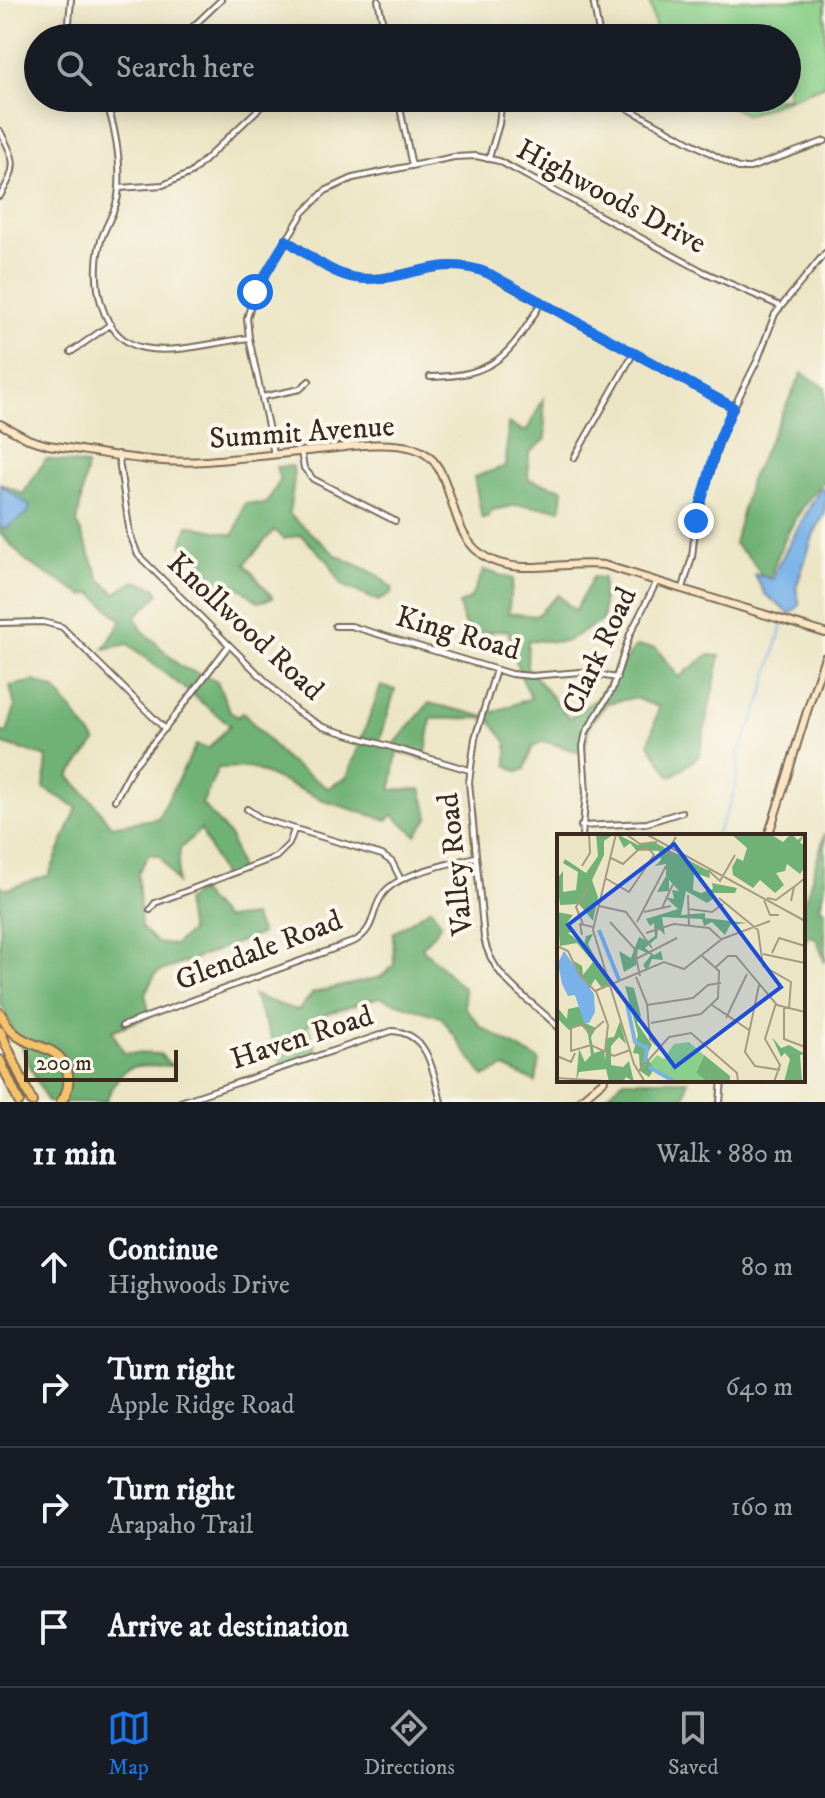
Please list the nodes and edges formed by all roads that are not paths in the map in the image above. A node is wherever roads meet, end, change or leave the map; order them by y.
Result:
1 (71, 0) edge
2 (221, 0) edge
3 (378, 0) edge
4 (593, 0) edge
5 (70, 24) edge
6 (196, 24) edge
7 (383, 24) edge
8 (597, 24) edge
9 (109, 112) edge
10 (255, 112) edge
11 (401, 112) edge
12 (500, 112) edge
13 (634, 112) edge
14 (0, 131) edge
15 (825, 140) edge
16 (489, 158) junction
17 (412, 166) junction
18 (119, 188) junction
19 (0, 196) edge
20 (286, 240) junction
21 (825, 253) edge
22 (541, 303) junction
23 (780, 306) junction
24 (111, 324) junction
25 (249, 338) junction
26 (71, 352) dead end
27 (633, 354) junction
28 (430, 377) dead end
29 (309, 381) dead end
30 (262, 397) junction
31 (733, 407) junction
32 (0, 424) edge
33 (301, 452) junction
34 (118, 454) junction
35 (274, 454) junction
36 (574, 458) dead end
37 (395, 521) dead end
38 (658, 581) junction
39 (683, 588) junction
40 (0, 623) edge
41 (335, 626) dead end
42 (825, 633) edge
43 (229, 645) junction
44 (825, 657) edge
45 (496, 670) junction
46 (617, 678) junction
47 (165, 729) junction
48 (469, 770) junction
49 (115, 800) dead end
50 (247, 809) dead end
51 (682, 812) dead end
52 (581, 826) junction
53 (294, 830) junction
54 (582, 834) edge
55 (769, 834) edge
56 (475, 857) junction
57 (401, 880) junction
58 (150, 910) dead end
59 (0, 1013) edge
60 (122, 1026) dead end
61 (557, 1026) edge
62 (0, 1031) edge
63 (0, 1060) edge
64 (602, 1082) edge
65 (722, 1082) edge
66 (19, 1102) edge
67 (32, 1102) edge
68 (61, 1102) edge
69 (180, 1102) edge
70 (441, 1102) edge
71 (578, 1102) edge
72 (720, 1102) edge

1 - 5 street
2 - 6 street
3 - 7 street
4 - 8 street
9 - 18 street
10 - 18 street
11 - 17 street
12 - 16 street
13 - 15 street
14 - 19 street
16 - 17 street, Highwoods Drive
16 - 23 street, Highwoods Drive
17 - 20 street, Highwoods Drive
18 - 24 street
20 - 22 street
20 - 25 street, Highwoods Drive
21 - 23 street
22 - 27 street
22 - 28 street
23 - 31 street
24 - 25 street
24 - 26 street
25 - 30 street, Highwoods Drive
27 - 31 street
27 - 36 street
29 - 30 street
30 - 35 street, Highwoods Drive
31 - 39 street
32 - 34 street, Summit Avenue
33 - 35 street, Summit Avenue
33 - 37 street
33 - 38 street, Summit Avenue
34 - 35 street, Summit Avenue
34 - 43 street, Knollwood Road
38 - 39 street, Summit Avenue
38 - 46 street, Clark Road
39 - 42 street, Summit Avenue
40 - 47 street
41 - 45 street, King Road
43 - 47 street
43 - 48 street, Knollwood Road
44 - 55 street
45 - 46 street, King Road
45 - 48 street, Valley Road
46 - 52 street, Clark Road
47 - 49 street
48 - 56 street, Valley Road
50 - 53 street
51 - 52 street
52 - 54 street, Clark Road
53 - 57 street
53 - 58 street
56 - 57 street
56 - 61 street, Valley Road
57 - 60 street, Glendale Road
59 - 68 highway
62 - 67 highway
63 - 66 highway
64 - 71 street
65 - 72 street
69 - 70 street, Haven Road

